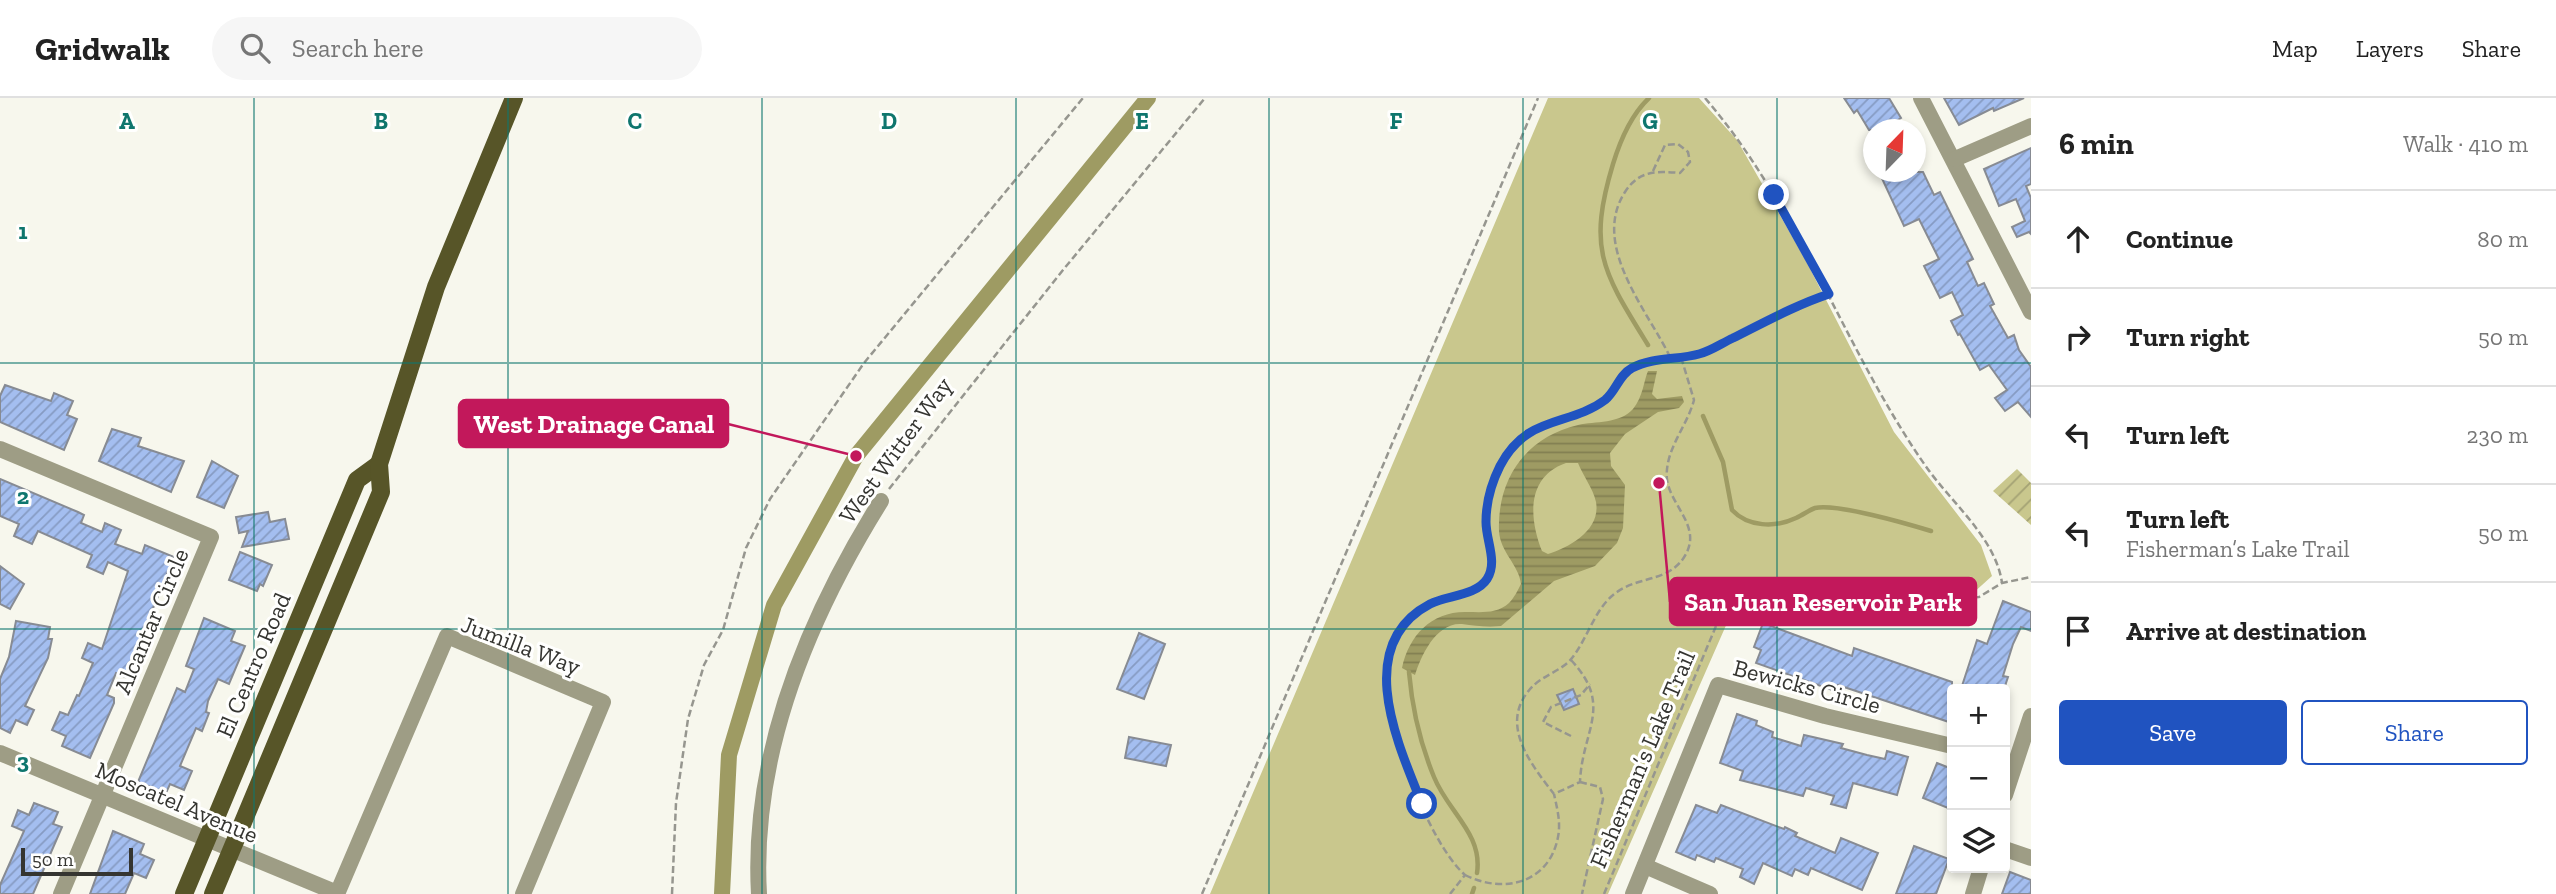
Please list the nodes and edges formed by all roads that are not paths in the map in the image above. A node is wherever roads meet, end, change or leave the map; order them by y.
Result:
1 (514, 98) edge
2 (1921, 98) edge
3 (2031, 126) edge
4 (1955, 159) junction
5 (2031, 312) edge
6 (0, 449) edge
7 (379, 464) junction
8 (881, 501) road end
9 (2031, 716) edge
10 (1947, 745) edge
11 (0, 752) edge
12 (2010, 764) edge
13 (103, 796) junction
14 (207, 839) junction
15 (232, 849) junction
16 (2010, 851) edge
17 (2031, 858) edge
18 (1644, 866) junction
19 (1979, 873) edge
20 (61, 894) edge
21 (184, 894) edge
22 (213, 894) edge
23 (337, 894) edge
24 (523, 894) edge
25 (759, 894) edge
26 (1633, 894) edge
27 (1710, 894) edge
28 (1973, 894) edge

1 - 7 main road, El Centro Road
2 - 4 street
3 - 4 street
4 - 5 street
6 - 13 street, Alcantar Circle
7 - 14 main road, El Centro Road
7 - 15 main road, El Centro Road
8 - 25 street, West Witter Way
9 - 12 street
10 - 18 street, Bewicks Circle
11 - 13 street, Moscatel Avenue
13 - 14 street, Moscatel Avenue
13 - 20 street, Alcantar Circle
14 - 15 street, Moscatel Avenue
14 - 21 main road, El Centro Road
15 - 22 main road, El Centro Road
15 - 23 street, Moscatel Avenue
16 - 17 street
18 - 26 street
18 - 27 street
19 - 28 street
23 - 24 street, Jumilla Way

